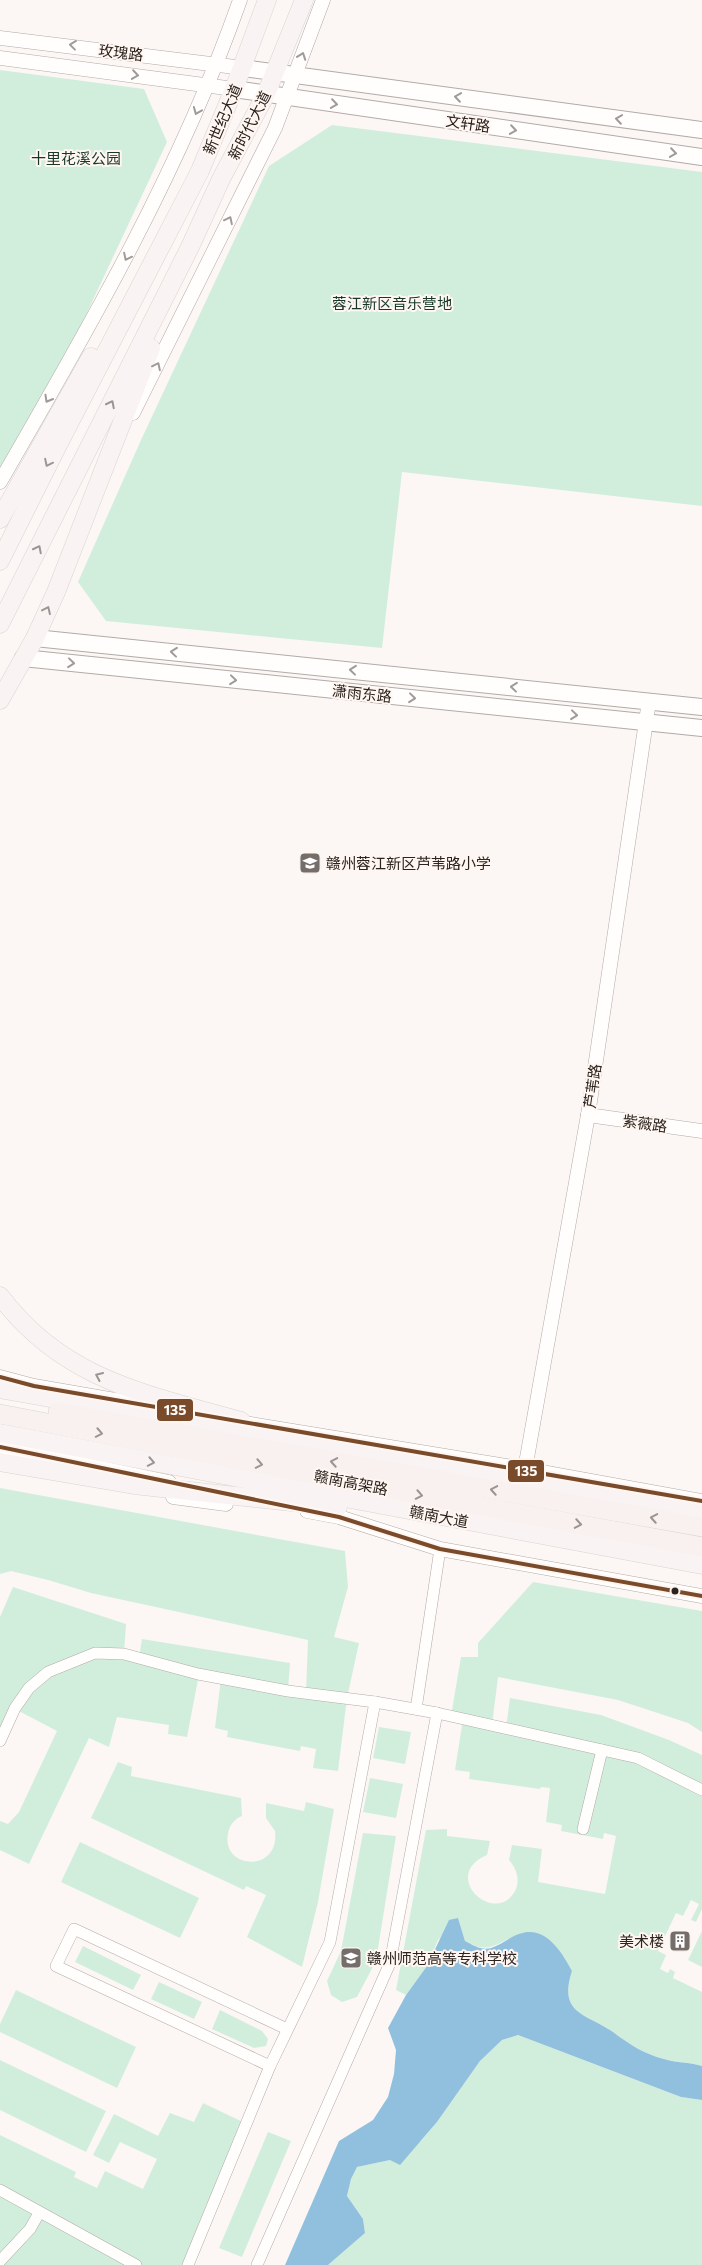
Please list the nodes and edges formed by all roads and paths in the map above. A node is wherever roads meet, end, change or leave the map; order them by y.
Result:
1 (240, 0) edge
2 (267, 0) edge
3 (304, 0) edge
4 (323, 0) edge
5 (0, 38) edge
6 (0, 58) edge
7 (216, 64) junction
8 (242, 68) junction
9 (275, 73) junction
10 (295, 76) junction
11 (207, 86) junction
12 (234, 89) junction
13 (266, 94) junction
14 (286, 97) junction
15 (702, 130) edge
16 (702, 157) edge
17 (167, 234) junction
18 (190, 247) junction
19 (0, 482) edge
20 (96, 488) junction
21 (0, 519) edge
22 (0, 561) edge
23 (0, 624) edge
24 (35, 638) junction
25 (23, 658) junction
26 (0, 700) edge
27 (649, 701) junction
28 (702, 707) edge
29 (645, 722) junction
30 (702, 728) edge
31 (588, 1115) junction
32 (702, 1131) edge
33 (0, 1296) edge
34 (0, 1377) edge
35 (0, 1388) edge
36 (0, 1401) edge
37 (0, 1414) edge
38 (252, 1424) junction
39 (0, 1433) edge
40 (313, 1444) junction
41 (0, 1447) edge
42 (0, 1462) edge
43 (0, 1468) edge
44 (525, 1469) junction
45 (250, 1499) junction
46 (702, 1501) edge
47 (312, 1512) junction
48 (702, 1513) edge
49 (450, 1518) junction
50 (702, 1527) edge
51 (702, 1547) edge
52 (440, 1549) junction
53 (702, 1565) edge
54 (702, 1596) edge
55 (375, 1702) junction
56 (416, 1709) junction
57 (437, 1713) junction
58 (0, 1741) edge
59 (602, 1750) junction
60 (702, 1790) edge
61 (583, 1829) dead end
62 (287, 2029) junction
63 (270, 2066) junction
64 (0, 2190) edge
65 (40, 2213) junction
66 (0, 2262) edge
67 (136, 2265) edge
68 (188, 2265) edge
69 (257, 2265) edge

1 - 7 street
2 - 8 main road, 新世纪大道
3 - 9 main road, 新时代大道
10 -> 4 street
7 -> 5 street, 玫瑰路
6 -> 11 street, 玫瑰路
7 - 8 street, 玫瑰路
7 - 11 street
8 - 9 main road, 文轩路
8 - 12 main road, 新世纪大道
9 - 10 main road, 文轩路
9 - 13 main road, 新时代大道
10 - 14 street
15 -> 10 main road, 文轩路
11 - 12 street, 玫瑰路
11 -> 19 street
12 - 13 main road, 文轩路
12 - 17 main road, 新世纪大道
13 - 14 main road, 文轩路
13 - 18 main road, 新时代大道
14 -> 16 main road, 文轩路
20 -> 14 street
17 - 21 main road
17 -> 22 main road
18 - 20 main road
23 -> 18 main road
24 -> 20 main road
24 - 25 main road
27 -> 24 main road, 潇雨东路
25 - 26 main road
25 -> 29 main road, 潇雨东路
27 - 28 main road, 潇雨东路
27 - 29 street, 芦苇路
29 - 30 main road, 潇雨东路
29 - 31 street, 芦苇路
31 - 32 street, 紫薇路
31 - 44 street, 芦苇路
38 -> 33 main road
34 - 38 street
35 - 40 main road
50 -> 36 highway, 赣南高架路
37 -> 51 highway, 赣南高架路
38 - 40 main road
38 - 44 street
39 -> 49 main road, 赣南大道
40 - 48 main road
41 - 45 street
42 - 45 main road
43 - 47 street
44 - 46 street
45 - 47 street
45 - 49 main road
47 - 52 street
49 - 53 main road, 赣南大道
52 - 54 street
52 - 56 street
55 - 56 street
55 - 58 street
55 - 62 street
56 - 57 street
57 - 59 street
57 - 69 street
59 - 60 street
59 - 61 street
62 - 63 street
62 - 63 street
63 - 68 street
64 - 65 street
65 - 66 street
65 - 67 street

